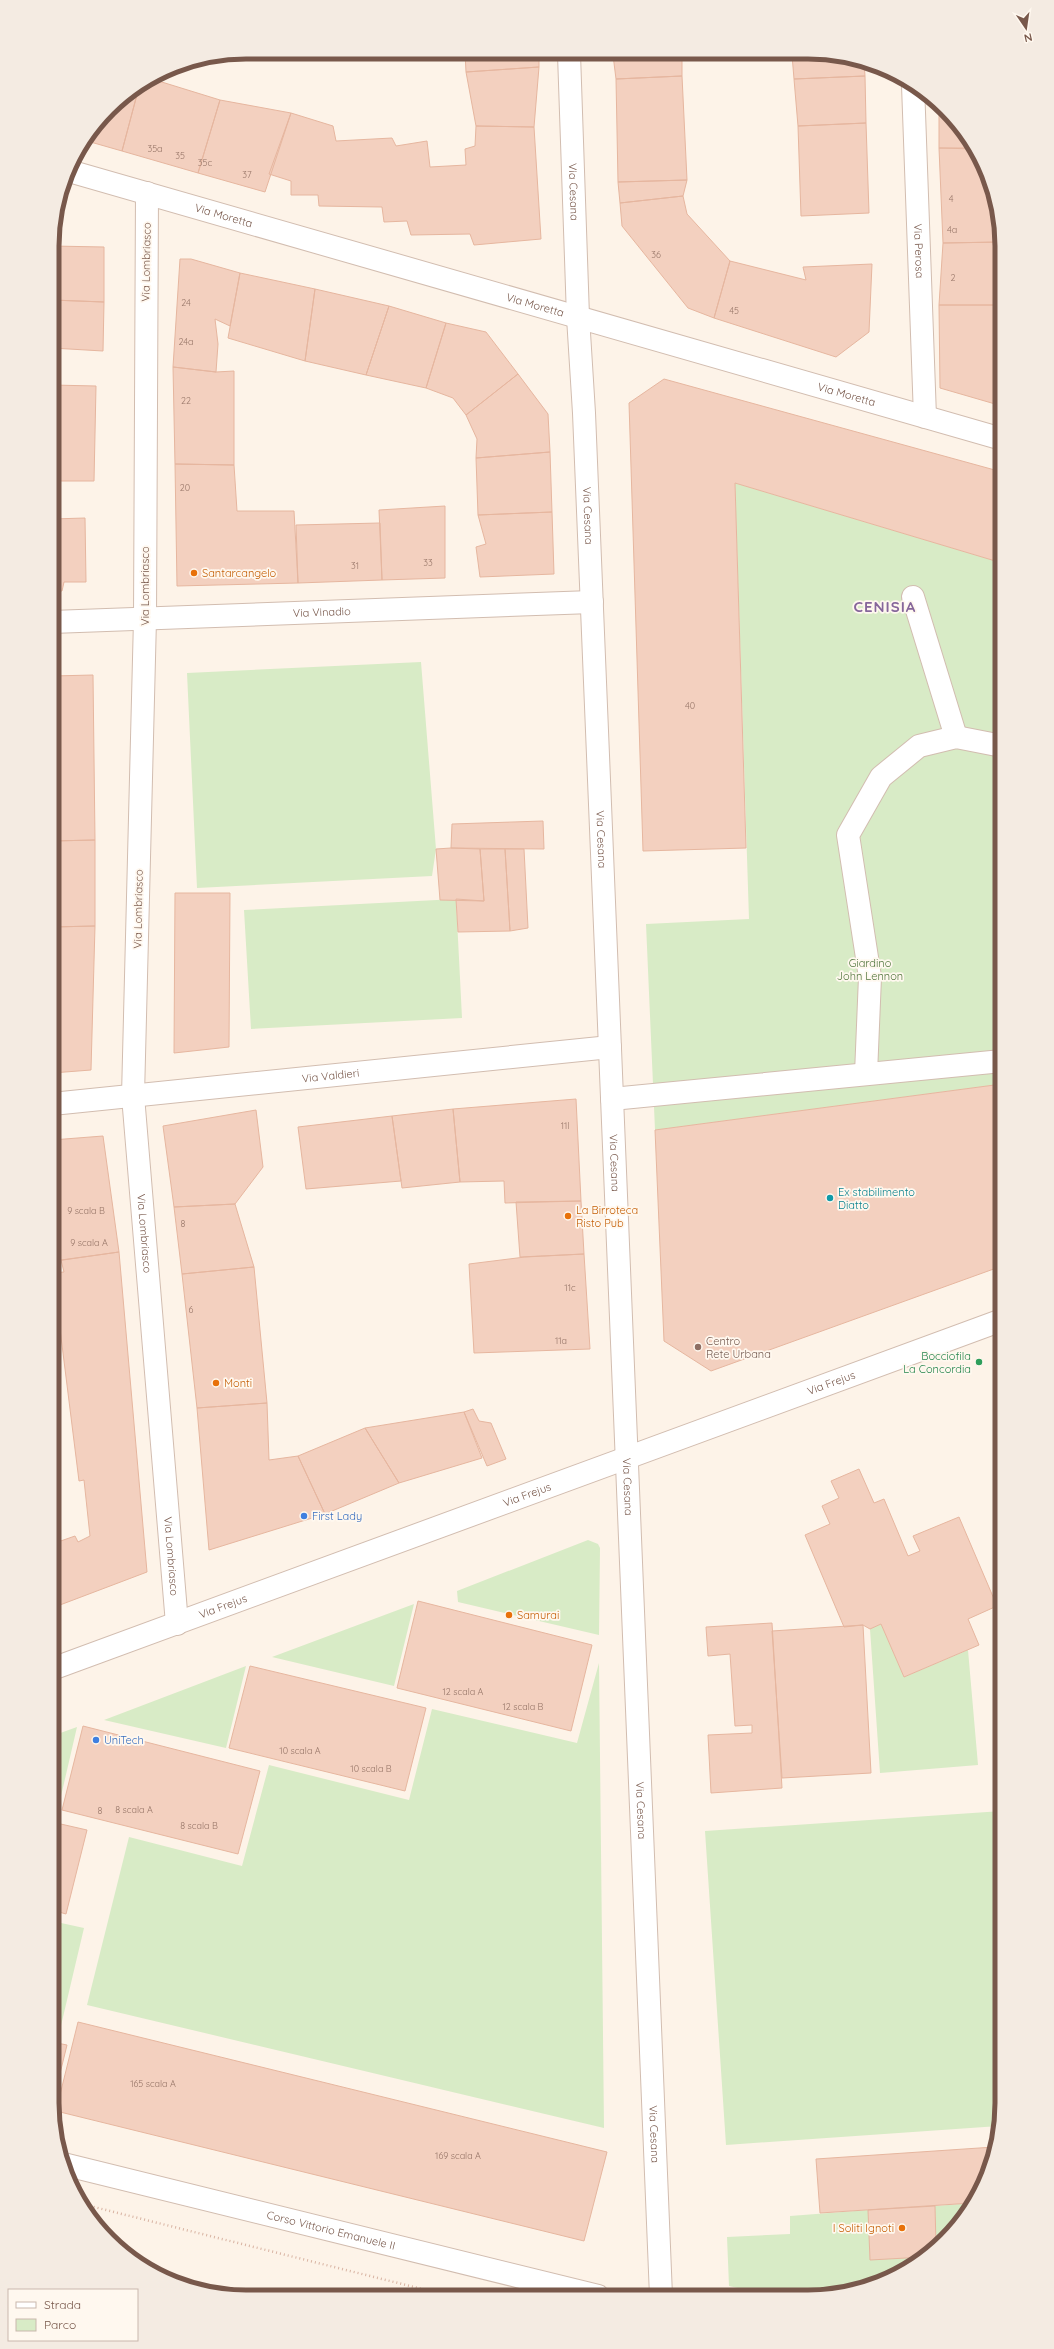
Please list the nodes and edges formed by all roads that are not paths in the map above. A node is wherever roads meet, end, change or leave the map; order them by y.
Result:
1 (569, 59) edge
2 (914, 93) edge
3 (74, 172) edge
4 (147, 194) junction
5 (578, 318) junction
6 (926, 417) junction
7 (995, 437) edge
8 (913, 597) dead end
9 (592, 602) junction
10 (145, 619) junction
11 (59, 622) edge
12 (956, 737) junction
13 (995, 745) edge
14 (610, 1047) junction
15 (995, 1062) edge
16 (866, 1074) junction
17 (133, 1096) junction
18 (612, 1099) junction
19 (59, 1103) edge
20 (995, 1323) edge
21 (627, 1458) junction
22 (177, 1624) junction
23 (59, 1667) edge
24 (70, 2166) edge
25 (574, 2290) edge
26 (661, 2290) edge

1 - 5 street, Via Cesana
2 - 6 street, Via Perosa
3 - 4 street, Via Moretta
4 - 5 street, Via Moretta
4 - 10 street, Via Lombriasco
5 - 6 street, Via Moretta
5 - 9 street, Via Cesana
6 - 7 street, Via Moretta
8 - 12 street
9 - 10 street, Via Vinadio
9 - 14 street, Via Cesana
10 - 11 street, Via Vinadio
10 - 17 street, Via Lombriasco
12 - 13 street
12 - 16 street
14 - 17 street, Via Valdieri
14 - 18 street, Via Cesana
15 - 16 street
16 - 18 street
17 - 19 street, Via Valdieri
17 - 22 street, Via Lombriasco
18 - 21 street, Via Cesana
20 - 21 street, Via Frejus
21 - 22 street, Via Frejus
21 - 26 street, Via Cesana
22 - 23 street, Via Frejus
24 - 25 street, Corso Vittorio Emanuele II

